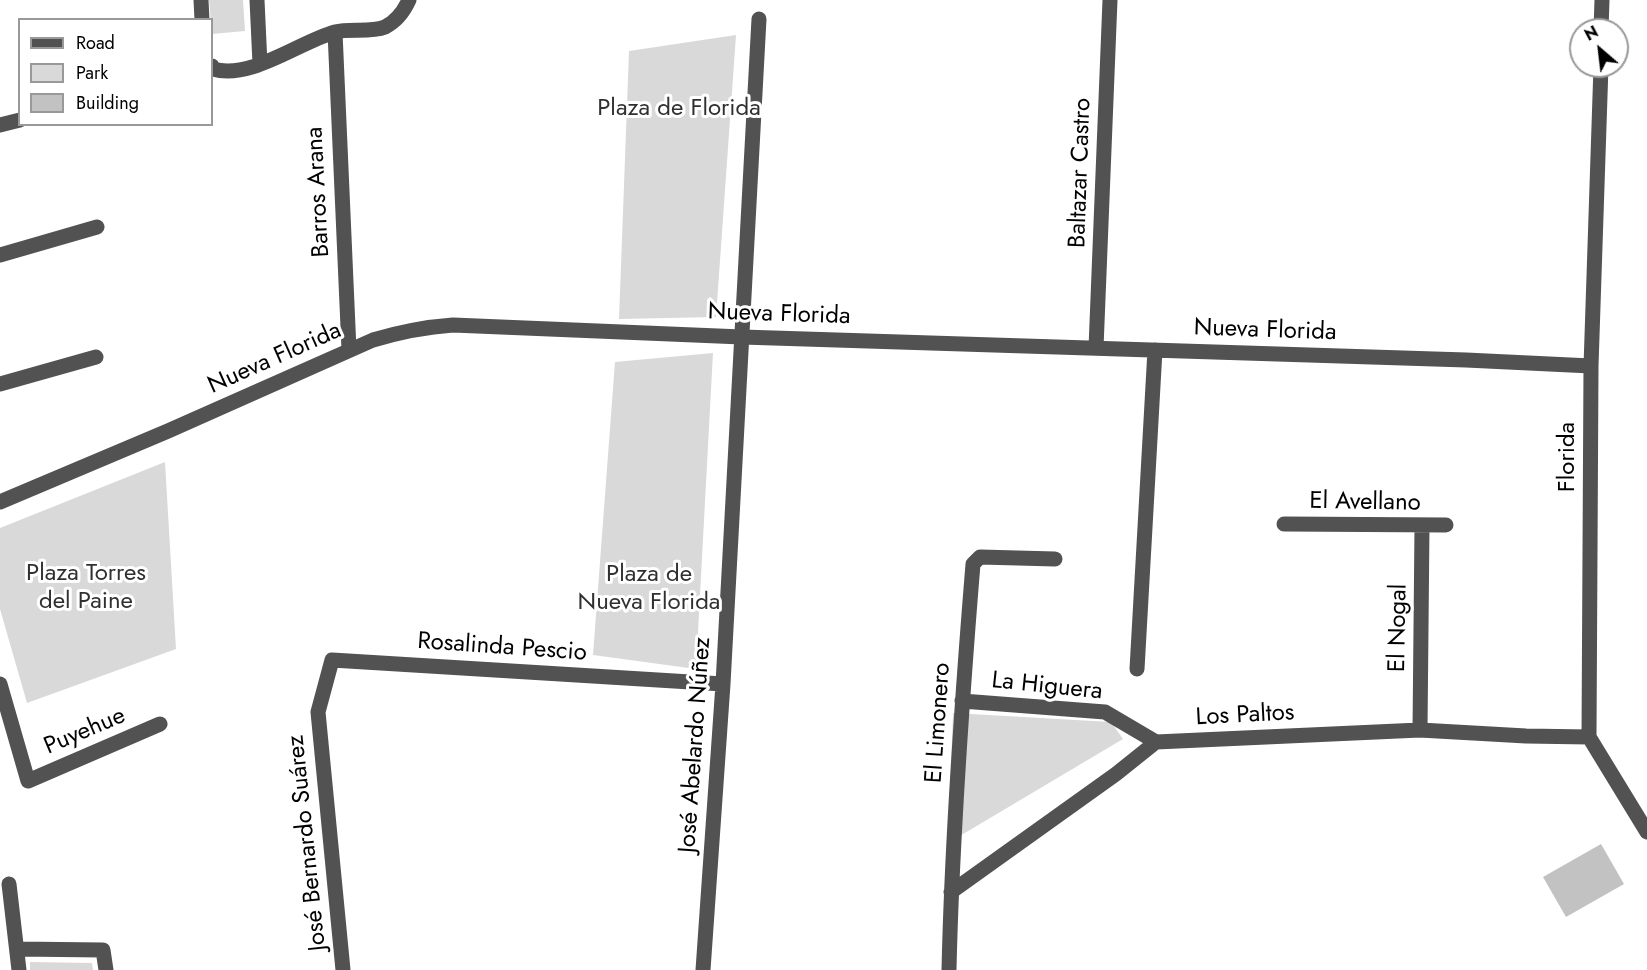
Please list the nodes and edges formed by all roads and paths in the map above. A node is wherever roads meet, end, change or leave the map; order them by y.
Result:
1 (201, 0) edge
2 (257, 0) edge
3 (409, 0) edge
4 (1110, 0) edge
5 (1602, 0) edge
6 (202, 18) edge
7 (1601, 18) edge
8 (759, 19) dead end
9 (335, 32) junction
10 (260, 64) junction
11 (213, 69) edge
12 (1601, 78) edge
13 (18, 120) edge
14 (0, 125) edge
15 (97, 227) dead end
16 (0, 255) edge
17 (742, 337) junction
18 (1096, 348) junction
19 (349, 350) junction
20 (1155, 350) junction
21 (96, 357) dead end
22 (1592, 366) junction
23 (0, 384) edge
24 (0, 502) edge
25 (1284, 524) dead end
26 (1446, 525) dead end
27 (1422, 526) junction
28 (1055, 559) dead end
29 (1137, 669) dead end
30 (0, 684) edge
31 (723, 684) junction
32 (962, 701) junction
33 (318, 712) joint
34 (160, 724) dead end
35 (1420, 730) junction
36 (1589, 737) junction
37 (1156, 742) junction
38 (1647, 832) edge
39 (9, 884) dead end
40 (951, 892) junction
41 (17, 950) junction
42 (19, 970) edge
43 (106, 970) edge
44 (343, 970) edge
45 (703, 970) edge
46 (949, 970) edge

1 - 6 street
2 - 10 street
3 - 9 street
4 - 18 street, Baltazar Castro
5 - 7 street
8 - 17 street, José Abelardo Núñez
9 - 10 street
9 - 19 street, Barros Arana
10 - 11 street
12 - 22 street, Florida
13 - 14 street
15 - 16 street
17 - 18 street, Nueva Florida
17 - 19 street, Nueva Florida
17 - 31 street, José Abelardo Núñez
18 - 20 street, Nueva Florida
19 - 24 street, Nueva Florida
20 - 22 street, Nueva Florida
20 - 29 street
21 - 23 street
22 - 36 street, Florida
25 - 27 street, El Avellano
26 - 27 street, El Avellano
27 - 35 street, El Nogal
28 - 32 street, El Limonero
30 - 34 street, Puyehue
31 - 33 street, Rosalinda Pescio
31 - 45 street, José Abelardo Núñez
32 - 37 street, La Higuera
32 - 40 street, El Limonero
33 - 44 street, José Bernardo Suárez
35 - 36 street, Los Paltos
35 - 37 street, Los Paltos
36 - 38 street
37 - 40 street
39 - 41 street
40 - 46 street, El Limonero
41 - 42 street
41 - 43 street

